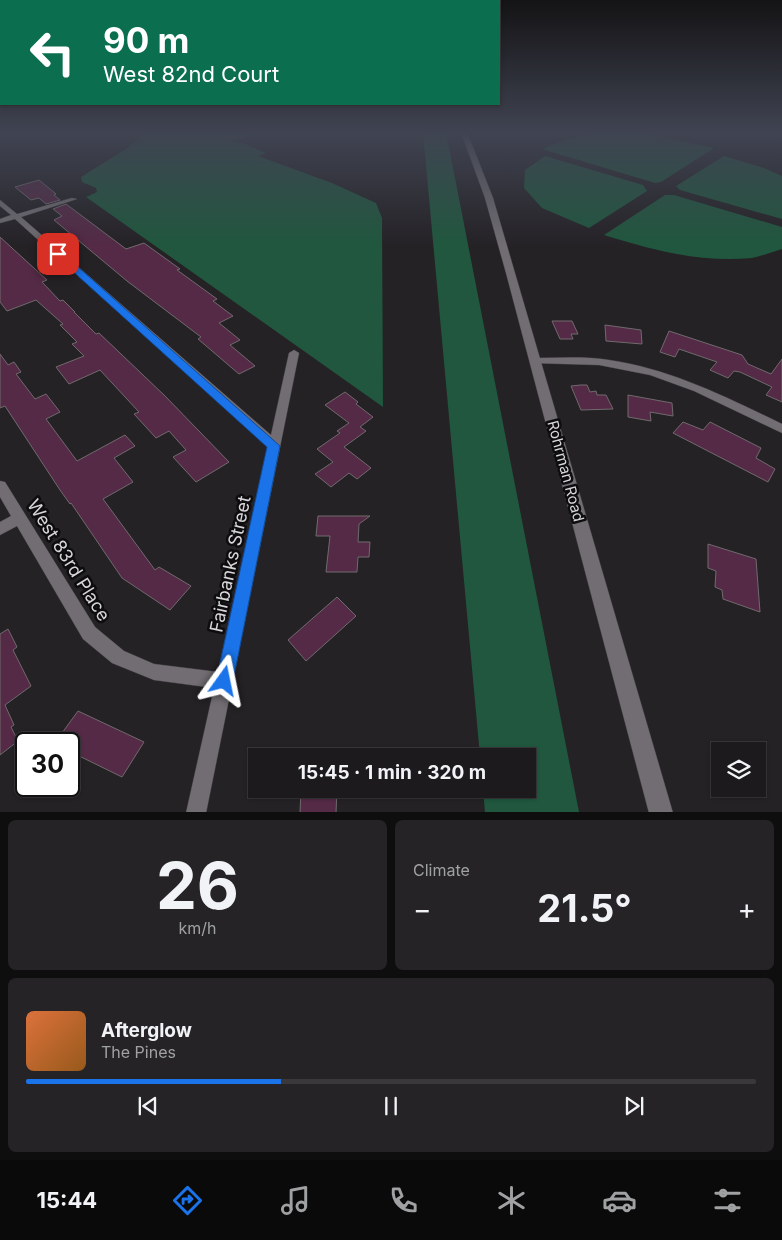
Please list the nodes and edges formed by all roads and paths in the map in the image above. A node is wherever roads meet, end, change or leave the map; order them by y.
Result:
1 (478, 170) edge
2 (74, 199) dead end
3 (0, 202) edge
4 (16, 216) junction
5 (0, 221) edge
6 (294, 353) dead end
7 (536, 361) junction
8 (782, 429) edge
9 (274, 446) junction
10 (0, 486) edge
11 (20, 518) junction
12 (0, 529) edge
13 (224, 681) junction
14 (196, 812) edge
15 (661, 812) edge

1 - 7 street, Rohrman Road
2 - 4 street
3 - 4 street
4 - 5 street
4 - 9 street
6 - 9 street, Fairbanks Street
7 - 8 street
7 - 15 street, Rohrman Road
9 - 13 street, Fairbanks Street
10 - 11 street, West 83rd Place
11 - 12 street
11 - 13 street, West 83rd Place
13 - 14 street, Fairbanks Street

